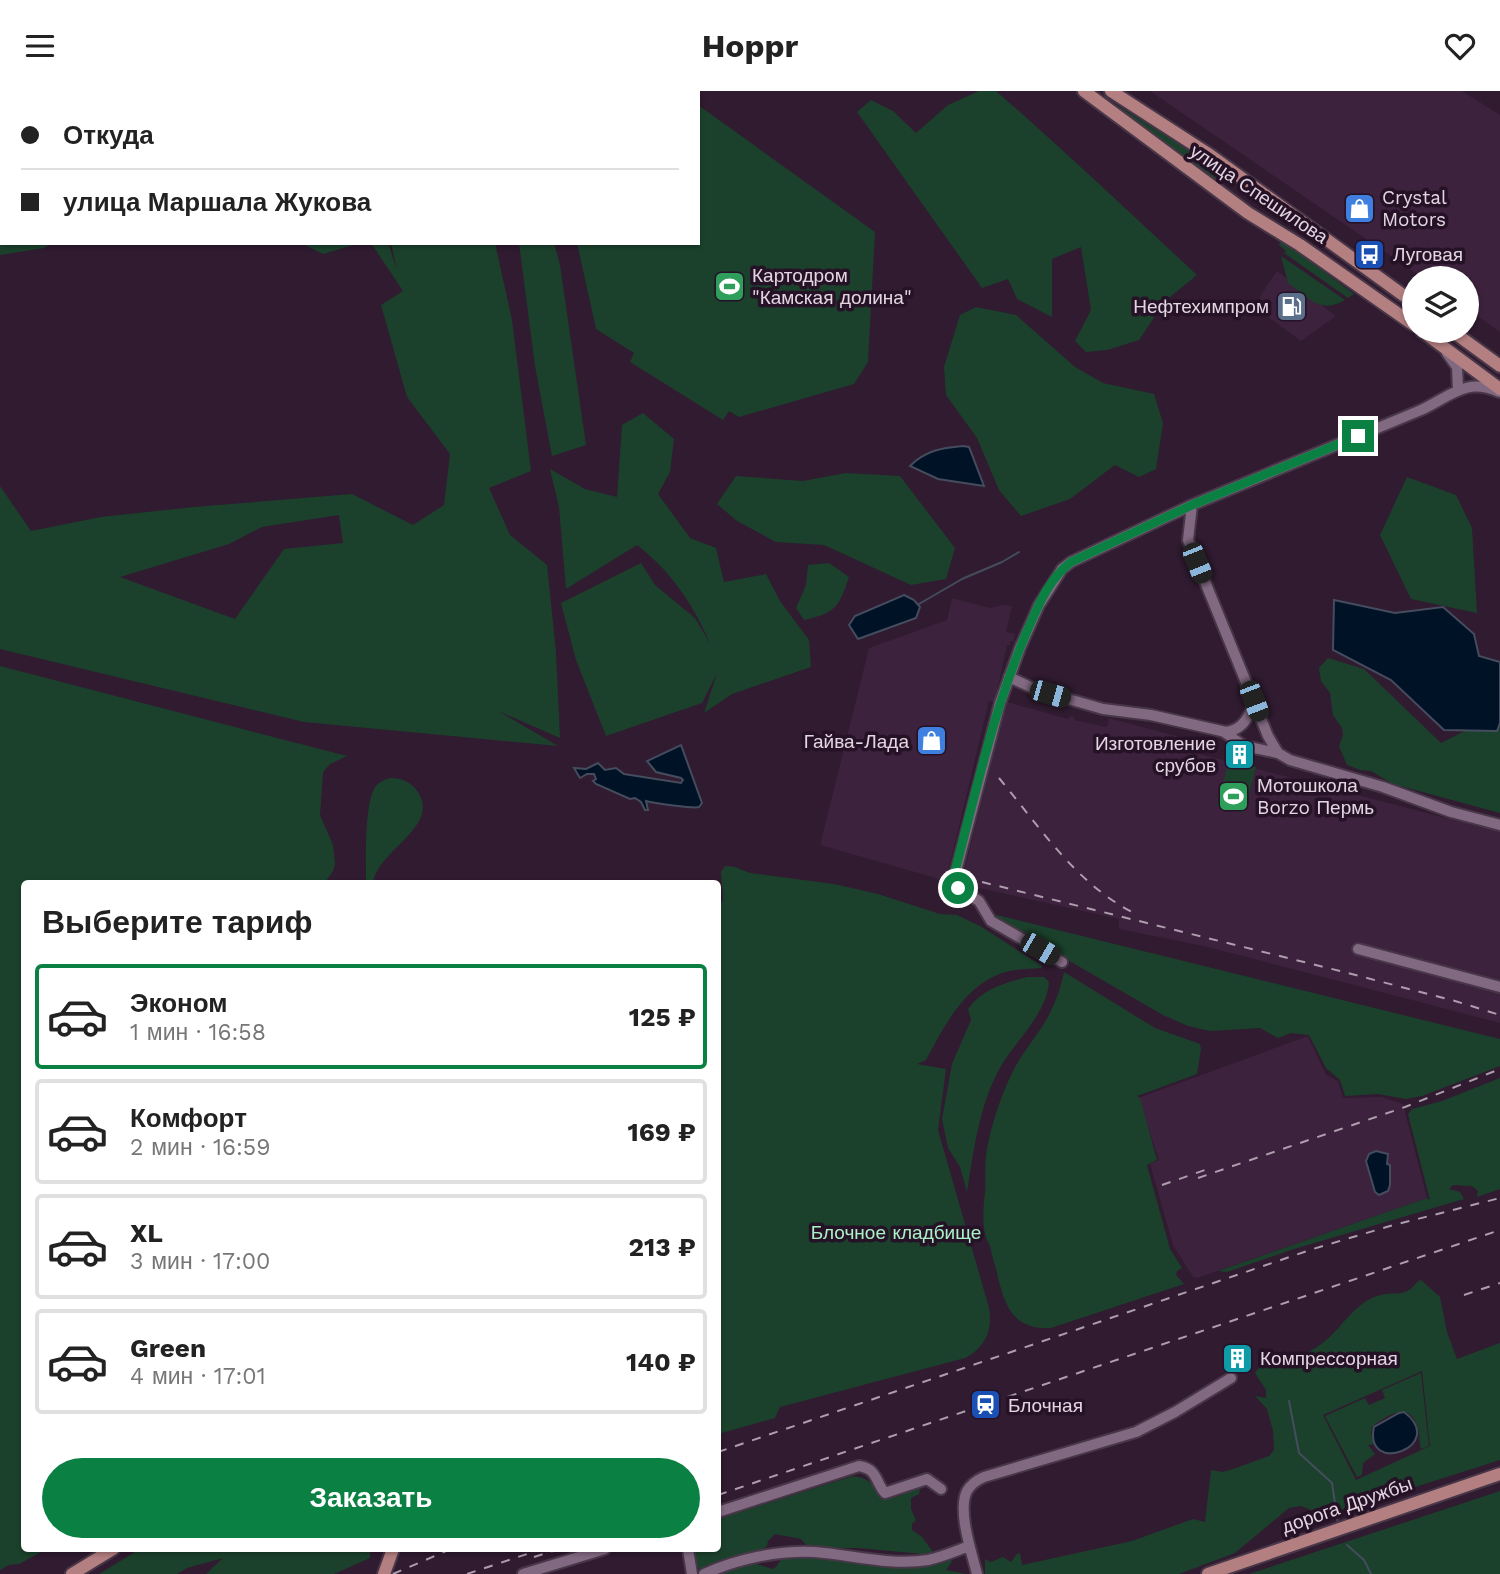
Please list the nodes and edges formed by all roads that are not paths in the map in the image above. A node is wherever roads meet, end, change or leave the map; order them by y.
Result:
1 (1084, 91) edge
2 (1111, 91) edge
3 (1264, 194) junction
4 (1248, 213) junction
5 (1402, 294) edge
6 (1402, 317) edge
7 (1436, 343) edge
8 (1438, 343) edge
9 (1470, 343) edge
10 (1498, 362) edge
11 (1458, 389) junction
12 (1500, 390) edge
13 (1192, 505) junction
14 (1009, 677) junction
15 (1254, 701) junction
16 (1221, 731) junction
17 (1278, 753) junction
18 (1500, 825) edge
19 (1359, 949) dead end
20 (1062, 962) dead end
21 (1500, 986) edge
22 (1231, 1378) dead end
23 (1500, 1474) edge
24 (941, 1489) dead end
25 (721, 1510) edge
26 (969, 1546) junction
27 (108, 1552) edge
28 (392, 1552) edge
29 (595, 1552) edge
30 (688, 1552) edge
31 (72, 1574) edge
32 (384, 1574) edge
33 (523, 1574) edge
34 (692, 1574) edge
35 (704, 1574) edge
36 (977, 1574) edge
37 (1208, 1574) edge

1 - 4 main road, улица Спешилова
2 - 3 main road, улица Спешилова
3 - 4 main road
3 - 5 main road, улица Спешилова
4 - 6 main road, улица Спешилова
7 - 11 street
8 - 12 main road
9 - 10 main road
11 - 12 street
11 - 13 street
13 - 14 street
13 - 15 street
14 - 16 street
14 - 20 street
15 - 16 street
15 - 17 street
16 - 17 street
17 - 18 street
19 - 21 street
22 - 26 street
23 - 37 main road, дорога Дружбы
24 - 25 street
26 - 35 street
26 - 36 street
27 - 31 main road
28 - 32 main road
29 - 33 street
30 - 34 street

